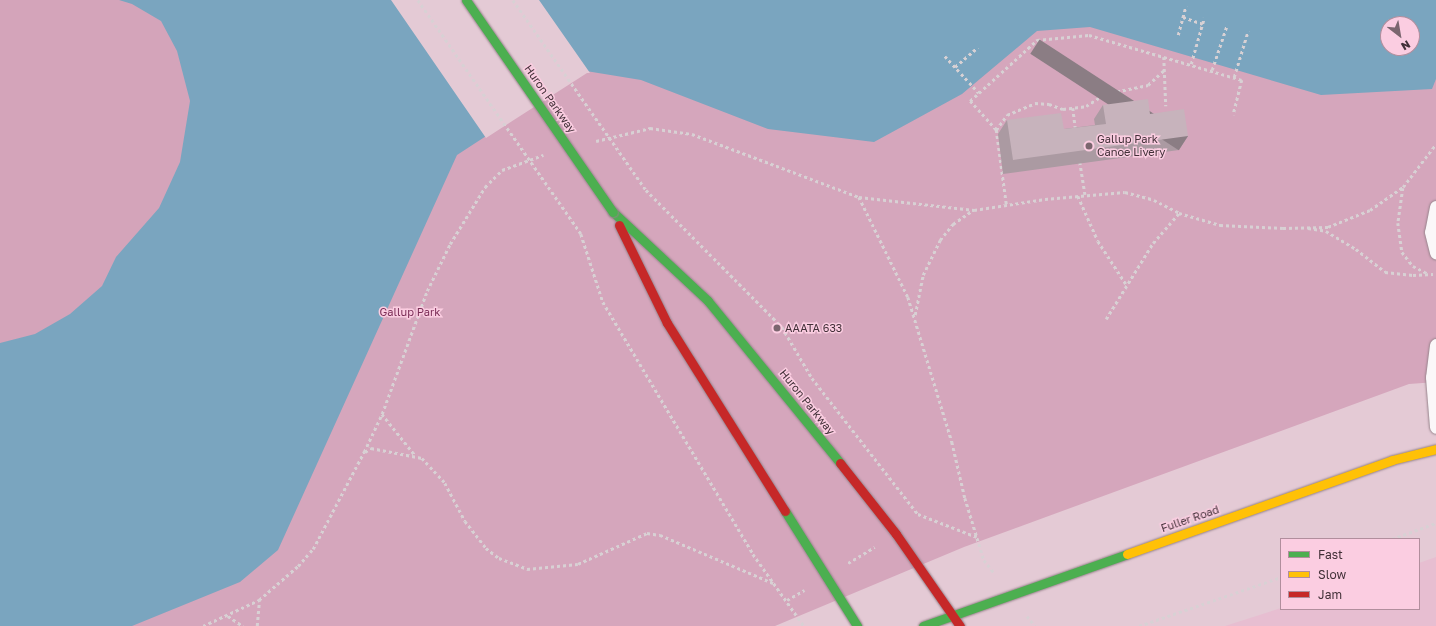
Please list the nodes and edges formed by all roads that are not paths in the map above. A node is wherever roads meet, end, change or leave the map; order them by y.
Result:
1 (466, 0) edge
2 (1436, 207) edge
3 (613, 212) junction
4 (1436, 252) edge
5 (1436, 345) edge
6 (1436, 427) edge
7 (1436, 449) edge
8 (952, 615) junction
9 (857, 626) edge
10 (924, 626) edge
11 (960, 626) edge

1 - 3 main road, Huron Parkway, bridge
2 - 4 lane
3 - 8 main road, Huron Parkway
3 - 9 main road, Huron Parkway
5 - 6 lane
7 - 8 main road, Fuller Road
8 - 10 main road, Fuller Road
8 - 11 main road, Huron Parkway

